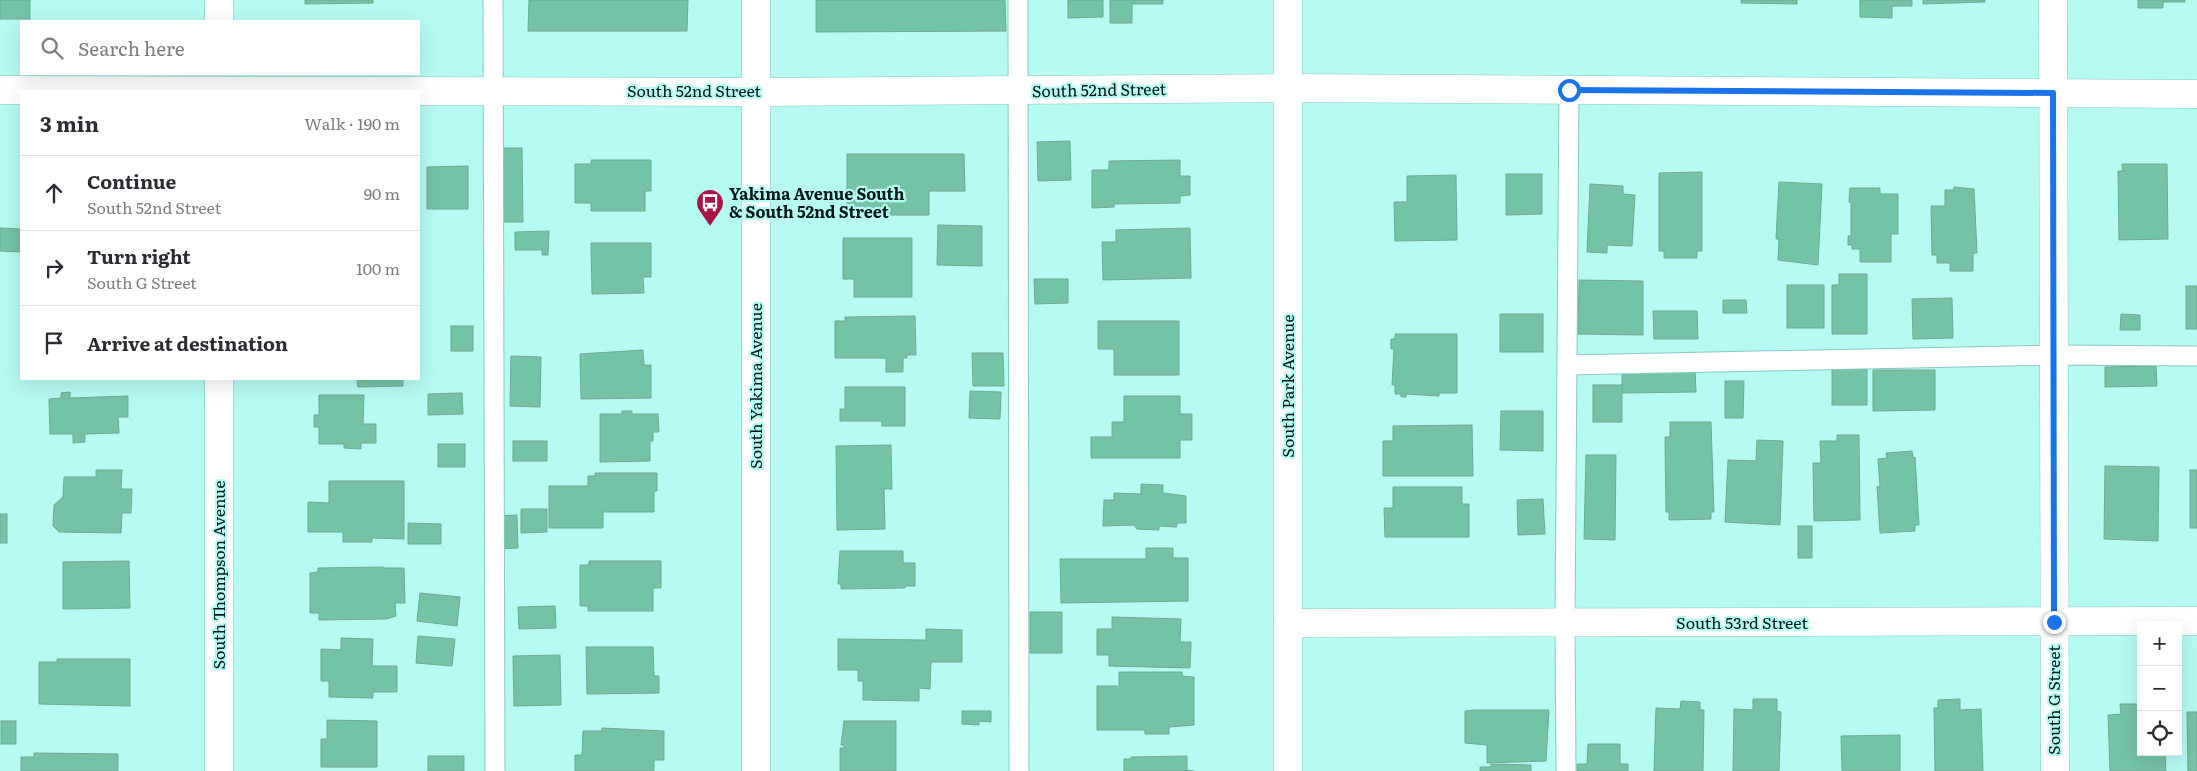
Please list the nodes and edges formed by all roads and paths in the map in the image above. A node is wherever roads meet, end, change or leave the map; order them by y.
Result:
1 (219, 0) edge
2 (493, 0) edge
3 (756, 0) edge
4 (1018, 0) edge
5 (1288, 0) edge
6 (2053, 0) edge
7 (219, 20) edge
8 (219, 85) edge
9 (1289, 88) junction
10 (0, 90) edge
11 (1018, 90) junction
12 (1569, 90) junction
13 (494, 91) junction
14 (756, 92) junction
15 (2053, 93) junction
16 (2197, 94) edge
17 (2054, 355) junction
18 (2197, 356) edge
19 (1567, 364) junction
20 (219, 380) edge
21 (2197, 621) edge
22 (2054, 622) junction
23 (1288, 623) junction
24 (1565, 623) junction
25 (219, 771) edge
26 (495, 771) edge
27 (756, 771) edge
28 (1019, 771) edge
29 (1288, 771) edge
30 (1566, 771) edge
31 (2055, 771) edge

1 - 7 street
2 - 13 lane
3 - 14 street, South Yakima Avenue
4 - 11 lane
5 - 9 street, South Park Avenue
6 - 15 street, South G Street
8 - 10 street, South 52nd Street
8 - 13 street, South 52nd Street
9 - 11 street, South 52nd Street
9 - 12 street, South 52nd Street
9 - 23 street, South Park Avenue
11 - 14 street, South 52nd Street
11 - 28 lane
12 - 15 street, South 52nd Street
12 - 19 lane
13 - 14 street, South 52nd Street
13 - 26 lane
14 - 27 street, South Yakima Avenue
15 - 16 street, South 52nd Street
15 - 17 street, South G Street
17 - 18 lane
17 - 19 lane
17 - 22 street, South G Street
19 - 24 lane
20 - 25 street, South Thompson Avenue
21 - 22 street, South 53rd Street
22 - 24 street, South 53rd Street
22 - 31 street, South G Street
23 - 24 street, South 53rd Street
23 - 29 street, South Park Avenue
24 - 30 lane

